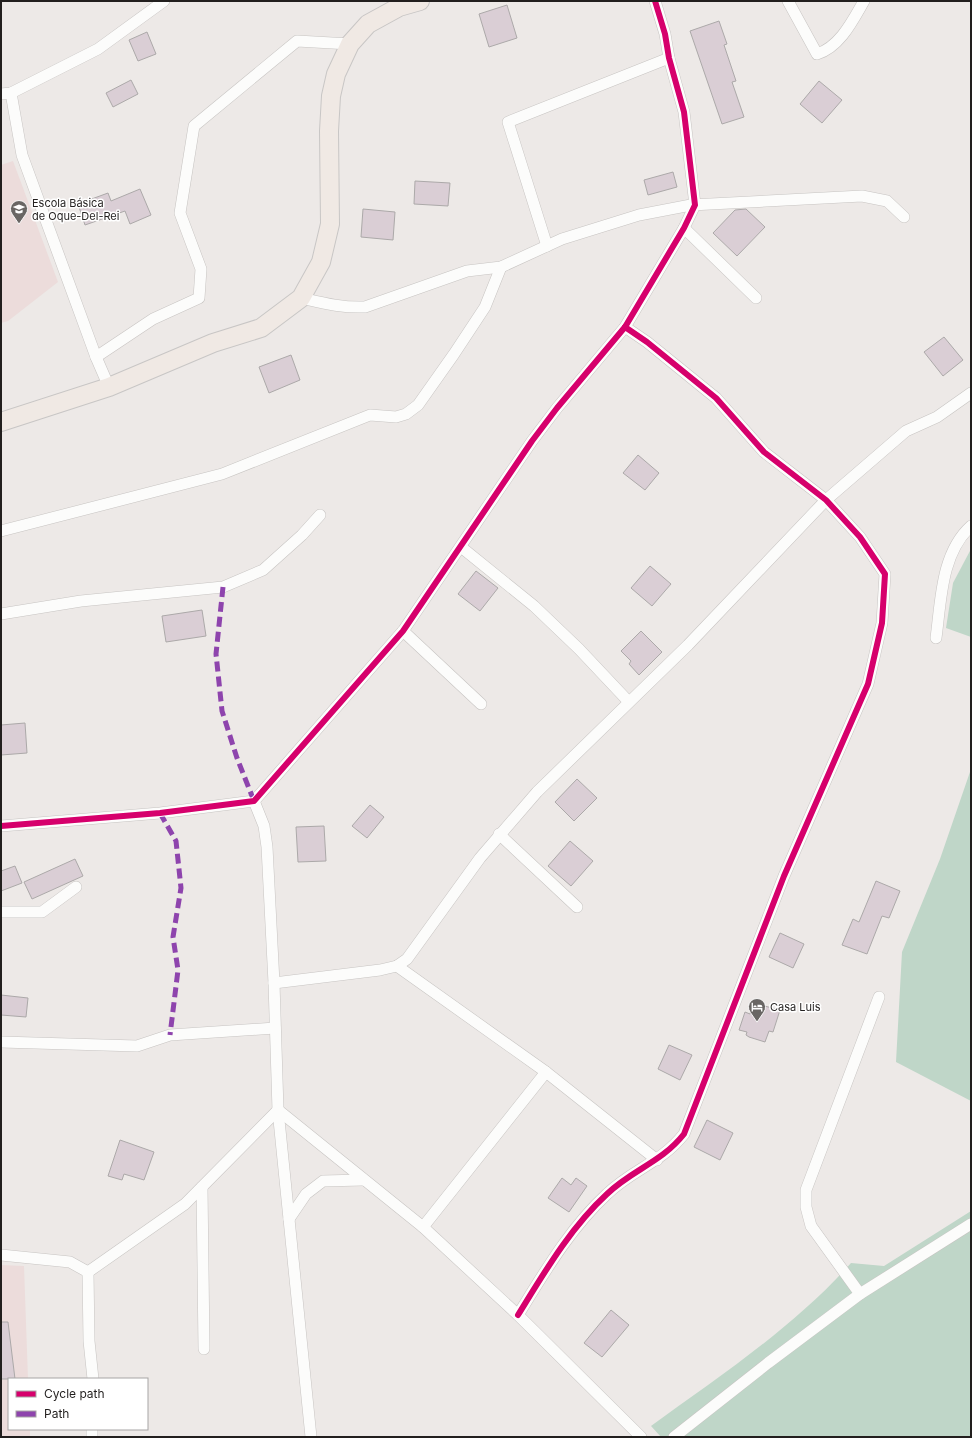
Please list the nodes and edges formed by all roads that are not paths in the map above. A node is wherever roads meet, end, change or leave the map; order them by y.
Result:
1 (164, 1) edge
2 (420, 1) edge
3 (655, 1) edge
4 (788, 1) edge
5 (864, 1) edge
6 (397, 4) edge
7 (350, 44) junction
8 (669, 58) junction
9 (6, 94) edge
10 (695, 205) junction
11 (904, 217) dead end
12 (684, 228) junction
13 (547, 246) junction
14 (501, 267) junction
15 (301, 298) junction
16 (756, 298) dead end
17 (625, 327) junction
18 (96, 357) junction
19 (109, 387) junction
20 (971, 393) edge
21 (1, 422) edge
22 (826, 500) junction
23 (320, 515) dead end
24 (971, 526) edge
25 (1, 531) edge
26 (461, 547) junction
27 (1, 614) edge
28 (402, 631) junction
29 (936, 638) dead end
30 (628, 701) junction
31 (481, 704) dead end
32 (254, 801) junction
33 (1, 826) edge
34 (499, 834) junction
35 (76, 887) dead end
36 (577, 907) dead end
37 (1, 912) edge
38 (397, 966) junction
39 (274, 983) junction
40 (879, 997) dead end
41 (275, 1028) junction
42 (1, 1042) edge
43 (546, 1072) junction
44 (278, 1110) junction
45 (657, 1160) junction
46 (363, 1180) junction
47 (202, 1187) junction
48 (289, 1219) junction
49 (971, 1224) edge
50 (423, 1227) junction
51 (1, 1255) edge
52 (88, 1272) junction
53 (860, 1294) junction
54 (518, 1314) junction
55 (204, 1349) dead end
56 (93, 1378) edge
57 (311, 1437) edge
58 (641, 1437) edge
59 (674, 1437) edge

1 - 9 street
2 - 6 main road
3 - 8 street
4 - 5 street
6 - 7 main road
7 - 15 main road
7 - 18 street
8 - 10 street
8 - 13 street
9 - 18 street
10 - 11 street
10 - 12 street
10 - 13 street
12 - 16 street
12 - 17 street
13 - 14 street
14 - 15 street
14 - 25 street
15 - 19 main road
17 - 22 street
17 - 26 street
18 - 19 street
19 - 21 main road
20 - 22 street
22 - 30 street
22 - 45 street
23 - 27 street
24 - 29 street
26 - 28 street
26 - 30 street
28 - 31 street
28 - 32 street
30 - 34 street
32 - 33 street
32 - 39 street
34 - 36 street
34 - 38 street
35 - 37 street
38 - 39 street
38 - 43 street
39 - 41 street
40 - 53 street
41 - 42 street
41 - 44 street
43 - 45 street
43 - 50 street
44 - 46 street
44 - 47 street
44 - 48 street
45 - 54 street
46 - 48 street
46 - 50 street
47 - 52 street
47 - 55 street
48 - 57 street
49 - 53 street
50 - 54 street
51 - 52 street
52 - 56 street
53 - 59 street
54 - 58 street

